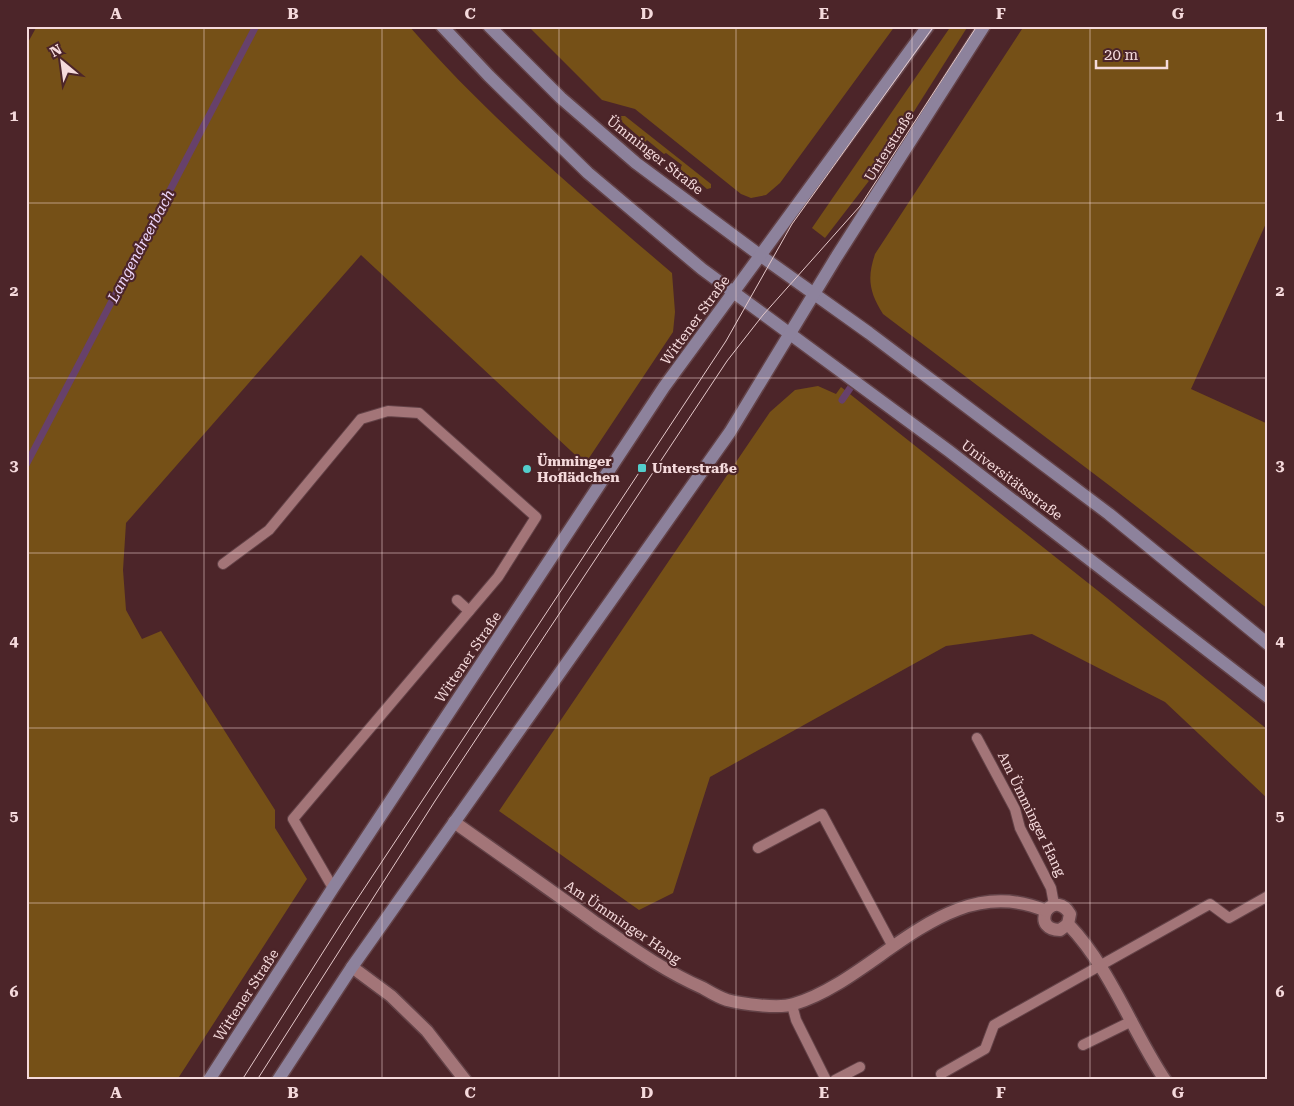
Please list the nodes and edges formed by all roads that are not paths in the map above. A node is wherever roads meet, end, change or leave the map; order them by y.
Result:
1 (442, 26) edge
2 (489, 26) edge
3 (928, 26) edge
4 (984, 26) edge
5 (760, 256) junction
6 (732, 293) junction
7 (815, 294) junction
8 (791, 335) junction
9 (223, 564) dead end
10 (457, 600) dead end
11 (469, 611) junction
12 (1268, 644) edge
13 (1268, 697) edge
14 (977, 738) dead end
15 (454, 822) junction
16 (758, 848) dead end
17 (333, 888) junction
18 (1268, 896) edge
19 (1050, 908) junction
20 (1068, 924) junction
21 (892, 945) junction
22 (1101, 966) junction
23 (352, 967) junction
24 (792, 1005) junction
25 (1132, 1021) junction
26 (1083, 1045) dead end
27 (860, 1067) dead end
28 (941, 1074) dead end
29 (1162, 1079) edge
30 (209, 1080) edge
31 (278, 1080) edge
32 (465, 1080) edge
33 (826, 1080) edge
34 (835, 1080) edge

1 - 6 main road
2 - 5 main road, Ümminger Straße
3 - 5 main road
4 - 7 main road, Unterstraße
5 - 6 main road, Wittener Straße
5 - 7 main road, Ümminger Straße
6 - 8 main road, Universitätsstraße
6 - 17 main road, Wittener Straße
7 - 8 main road, Unterstraße
7 - 12 main road
8 - 13 main road, Universitätsstraße
8 - 15 main road
9 - 11 lane
10 - 11 lane
11 - 17 lane
14 - 19 lane, Am Ümminger Hang
15 - 23 main road
15 - 24 street, Am Ümminger Hang
16 - 21 lane
17 - 30 main road, Wittener Straße
18 - 22 lane
19 - 20 street, Am Ümminger Hang
19 - 20 street, Am Ümminger Hang
19 - 21 street, Am Ümminger Hang
20 - 22 street, Am Ümminger Hang
21 - 24 street, Am Ümminger Hang
22 - 25 street, Am Ümminger Hang
22 - 28 lane
23 - 31 main road
23 - 32 street
24 - 33 lane
25 - 26 lane
25 - 29 street, Am Ümminger Hang
27 - 34 lane

